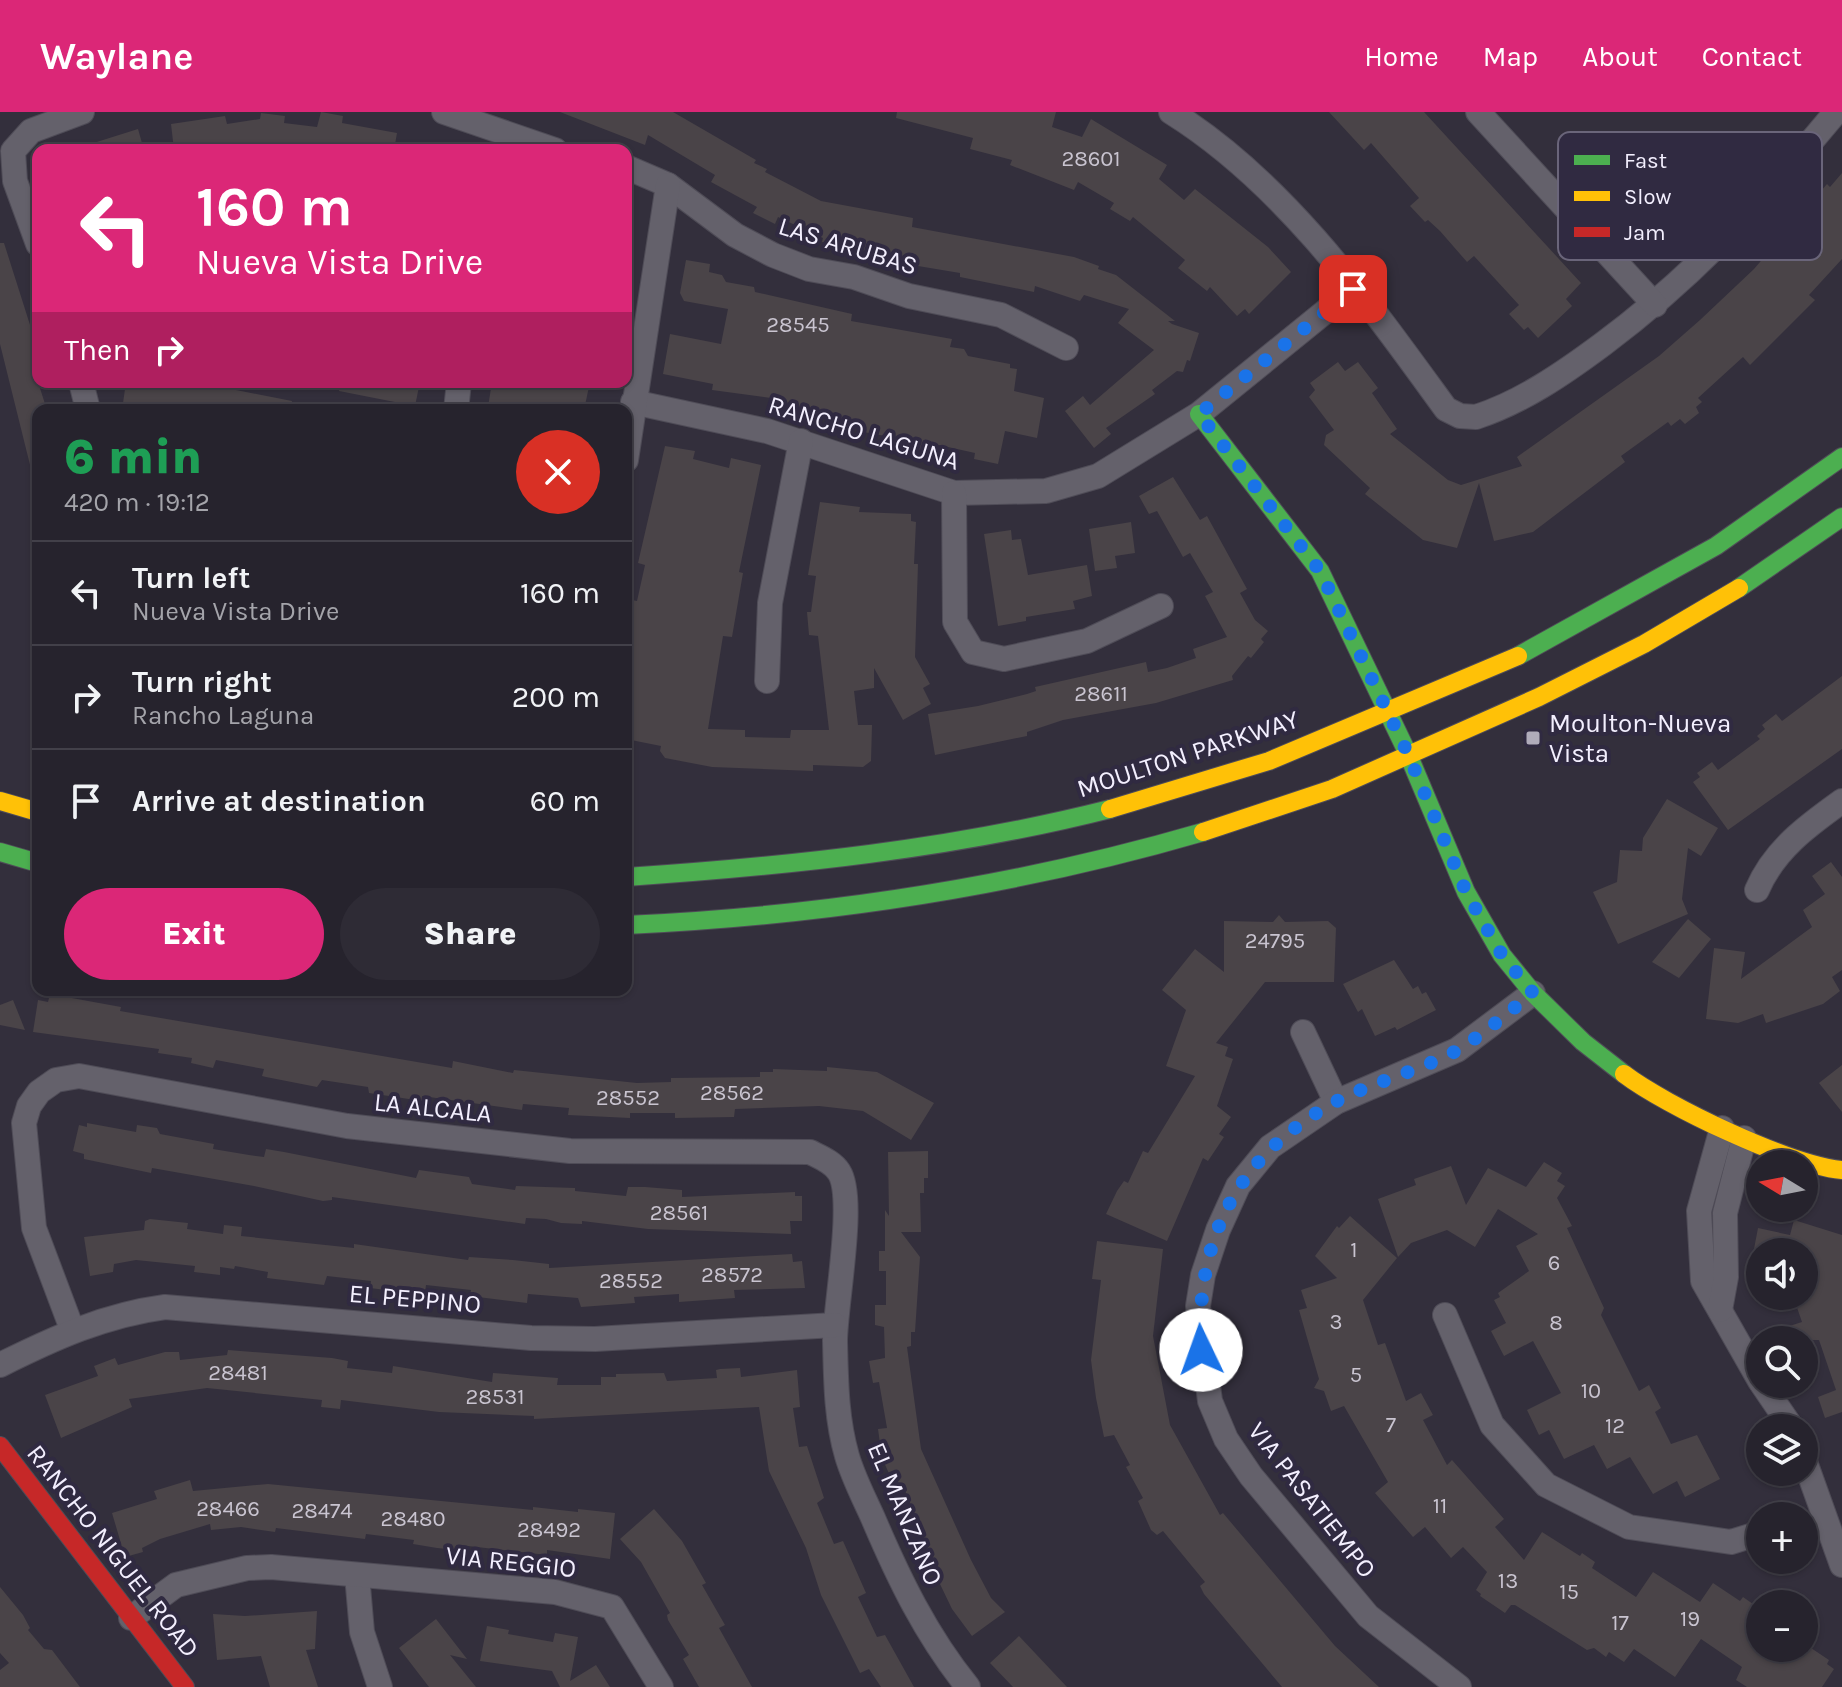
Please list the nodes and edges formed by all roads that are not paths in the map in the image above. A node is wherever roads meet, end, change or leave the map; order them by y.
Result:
1 (82, 112) edge
2 (444, 112) edge
3 (1171, 112) edge
4 (1478, 112) edge
5 (1836, 112) edge
6 (1819, 132) edge
7 (507, 142) edge
8 (632, 170) edge
9 (668, 185) junction
10 (1558, 199) edge
11 (32, 228) edge
12 (1614, 260) edge
13 (1704, 260) edge
14 (1353, 289) junction
15 (1655, 305) junction
16 (1066, 348) dead end
17 (633, 402) junction
18 (632, 410) edge
19 (1199, 414) junction
20 (801, 441) junction
21 (1842, 457) edge
22 (954, 493) junction
23 (1842, 517) edge
24 (1161, 606) dead end
25 (767, 681) dead end
26 (1387, 708) junction
27 (1408, 754) junction
28 (0, 801) edge
29 (1842, 801) edge
30 (32, 810) edge
31 (0, 852) edge
32 (32, 861) edge
33 (632, 877) edge
34 (1757, 890) dead end
35 (632, 925) edge
36 (1533, 993) junction
37 (1303, 1032) dead end
38 (1336, 1102) junction
39 (1722, 1128) junction
40 (1744, 1138) junction
41 (827, 1160) joint
42 (1842, 1170) edge
43 (1725, 1239) junction
44 (1701, 1242) junction
45 (1720, 1310) junction
46 (1445, 1315) dead end
47 (835, 1325) junction
48 (72, 1329) junction
49 (1746, 1361) edge
50 (0, 1365) edge
51 (0, 1446) edge
52 (1818, 1525) edge
53 (1746, 1537) edge
54 (1842, 1565) edge
55 (357, 1575) junction
56 (131, 1618) junction
57 (185, 1687) edge
58 (380, 1687) edge
59 (661, 1687) edge
60 (968, 1687) edge
61 (1459, 1687) edge

1 - 11 street
2 - 7 street
3 - 14 street
4 - 10 street
5 - 6 street
8 - 9 street, LAS ARUBAS
9 - 16 street, LAS ARUBAS
9 - 17 street
12 - 15 street
13 - 15 street
14 - 15 street
14 - 19 street, RANCHO LAGUNA
17 - 18 street
17 - 20 street, RANCHO LAGUNA
19 - 22 street, RANCHO LAGUNA
19 - 26 main road
20 - 22 street, RANCHO LAGUNA
20 - 25 street
21 - 26 main road, MOULTON PARKWAY
22 - 24 street
23 - 27 main road
26 - 27 main road
26 - 33 main road, MOULTON PARKWAY
27 - 35 main road
27 - 36 main road
28 - 30 main road
29 - 34 street
31 - 32 main road
36 - 38 street, VIA PASATIEMPO
36 - 39 main road
37 - 38 street
38 - 61 street, VIA PASATIEMPO
39 - 40 main road
39 - 44 street
40 - 42 main road
40 - 43 street
41 - 47 street, EL MANZANO
41 - 48 street, LA ALCALA
43 - 44 street
43 - 45 street
44 - 45 street
45 - 49 street
46 - 53 street
47 - 48 street, EL PEPPINO
47 - 60 street, EL MANZANO
48 - 50 street, EL PEPPINO
51 - 56 main road, RANCHO NIGUEL ROAD
52 - 54 street
55 - 56 street, VIA REGGIO
55 - 58 street
55 - 59 street, VIA REGGIO
56 - 57 main road, RANCHO NIGUEL ROAD

